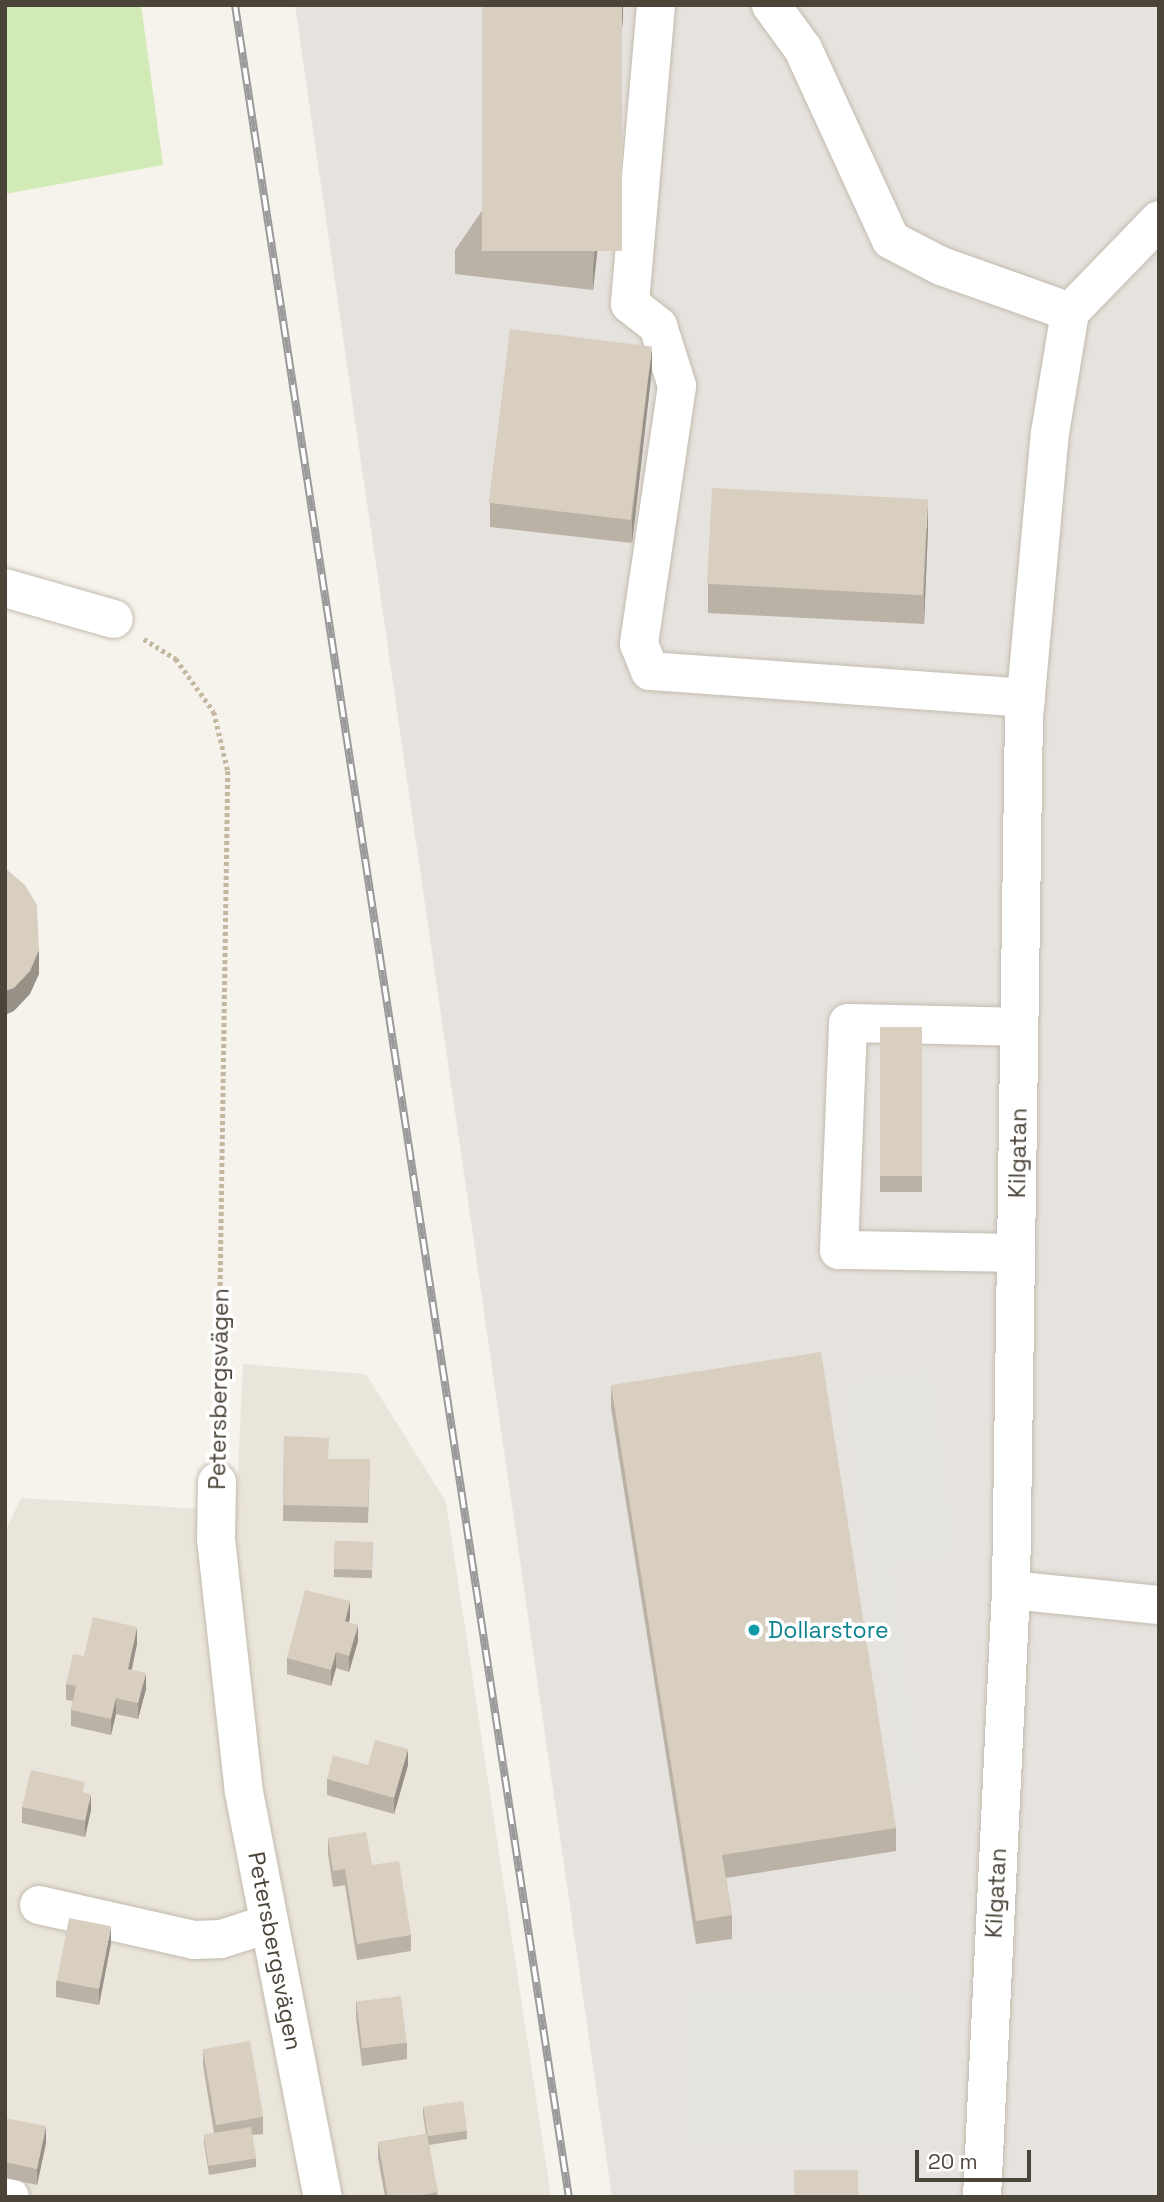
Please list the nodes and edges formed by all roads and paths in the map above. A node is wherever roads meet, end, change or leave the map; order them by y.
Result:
1 (656, 5) edge
2 (771, 5) edge
3 (1159, 220) edge
4 (1070, 312) junction
5 (5, 588) edge
6 (114, 620) joint
7 (1025, 707) junction
8 (1019, 1027) junction
9 (1016, 1253) junction
10 (217, 1482) joint
11 (1011, 1590) junction
12 (1159, 1605) edge
13 (39, 1905) dead end
14 (268, 1924) junction
15 (314, 2195) edge
16 (982, 2197) edge

1 - 7 street
2 - 4 street
3 - 4 street
4 - 7 street, Kilgatan
5 - 6 street
6 - 10 path, Petersbergsvägen
7 - 8 street, Kilgatan
8 - 9 street, Kilgatan
8 - 9 street
9 - 11 street, Kilgatan
10 - 14 street, Petersbergsvägen
11 - 12 street
11 - 16 street, Kilgatan
13 - 14 street
14 - 15 street, Petersbergsvägen

